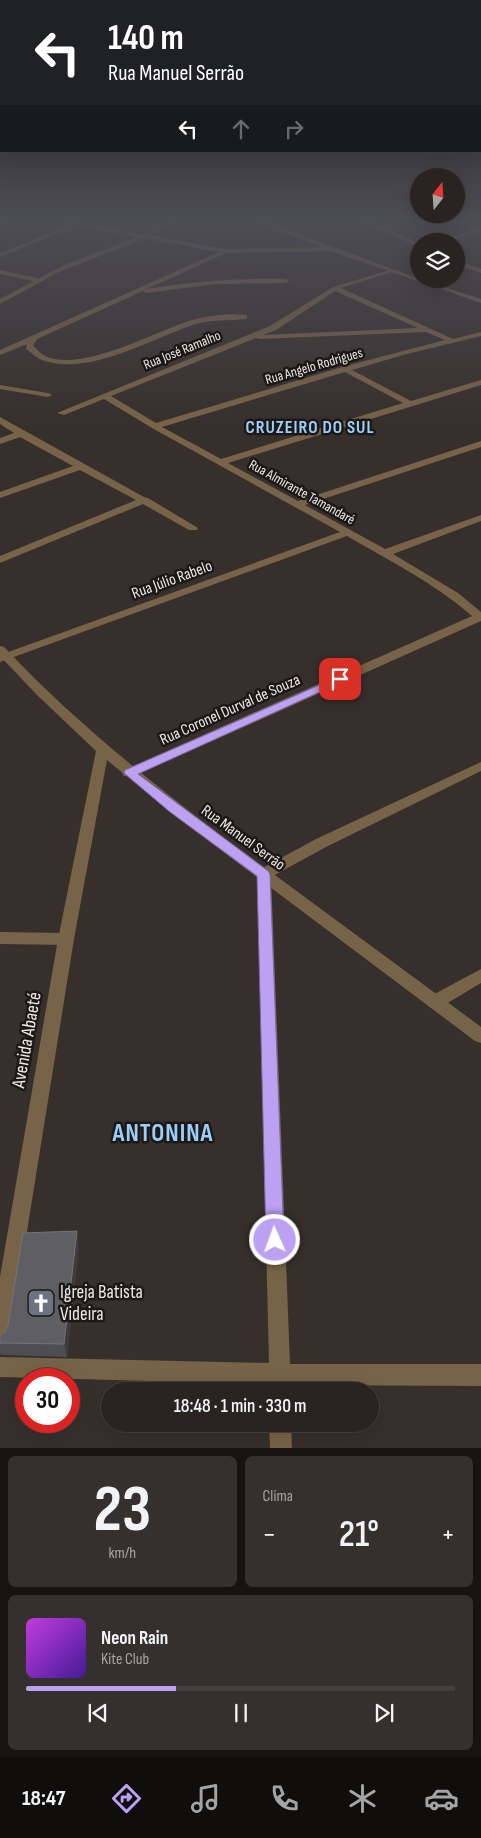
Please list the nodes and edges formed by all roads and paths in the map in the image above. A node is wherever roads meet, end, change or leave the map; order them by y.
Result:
1 (24, 288) edge
2 (143, 288) edge
3 (167, 288) edge
4 (334, 288) joint
5 (442, 288) edge
6 (131, 293) junction
7 (481, 301) edge
8 (0, 302) edge
9 (244, 317) dead end
10 (425, 330) junction
11 (481, 334) edge
12 (249, 337) junction
13 (33, 339) junction
14 (452, 340) junction
15 (0, 353) edge
16 (346, 369) junction
17 (481, 382) edge
18 (1, 388) edge
19 (48, 395) dead end
20 (105, 396) junction
21 (410, 404) junction
22 (62, 413) dead end
23 (0, 420) edge
24 (155, 426) junction
25 (21, 434) junction
26 (0, 441) edge
27 (481, 444) edge
28 (220, 462) junction
29 (83, 466) junction
30 (0, 496) edge
31 (145, 500) junction
32 (297, 504) junction
33 (481, 518) edge
34 (193, 528) dead end
35 (347, 533) junction
36 (385, 553) junction
37 (0, 560) edge
38 (481, 617) edge
39 (2, 655) edge
40 (103, 750) junction
41 (481, 766) edge
42 (130, 773) junction
43 (264, 874) junction
44 (0, 938) edge
45 (66, 939) junction
46 (481, 975) edge
47 (436, 1002) junction
48 (481, 1036) edge
49 (0, 1337) edge
50 (0, 1367) edge
51 (481, 1375) edge
52 (262, 1382) edge
53 (280, 1382) edge
54 (305, 1382) edge
55 (280, 1432) edge
56 (281, 1448) edge

1 - 8 street
2 - 6 street
3 - 6 street
4 - 10 street
4 - 12 street, Rua José Ramalho
5 - 7 street
6 - 13 street
9 - 13 street
10 - 12 street
10 - 14 street
11 - 14 street, Rua Angelo Rodrigues
12 - 20 street, Rua José Ramalho
13 - 15 street
14 - 16 street, Rua Angelo Rodrigues
16 - 21 street
16 - 24 street, Rua Angelo Rodrigues
17 - 21 street
18 - 19 street
20 - 22 street, Rua José Ramalho
20 - 24 street, Rua Almirante Tamandaré
21 - 28 street
23 - 25 street
24 - 28 street, Rua Almirante Tamandaré
25 - 26 street
25 - 29 street
27 - 32 street
28 - 32 street, Rua Almirante Tamandaré
29 - 30 street
29 - 31 street
31 - 34 street
31 - 37 street
32 - 35 street, Rua Almirante Tamandaré
33 - 36 street
35 - 36 street, Rua Almirante Tamandaré
35 - 39 street, Rua Júlio Rabelo
36 - 38 street, Rua Almirante Tamandaré
38 - 42 street, Rua Coronel Durval de Souza
39 - 40 street, Rua Manuel Serrão
40 - 42 street, Rua Manuel Serrão
40 - 45 street, Avenida Abaeté
41 - 43 street
42 - 43 street, Rua Manuel Serrão
43 - 47 street, Rua Manuel Serrão
43 - 53 street
44 - 45 street
45 - 49 street, Avenida Abaeté
46 - 47 street
47 - 48 street, Rua Manuel Serrão
50 - 52 street
51 - 54 street
55 - 56 street

